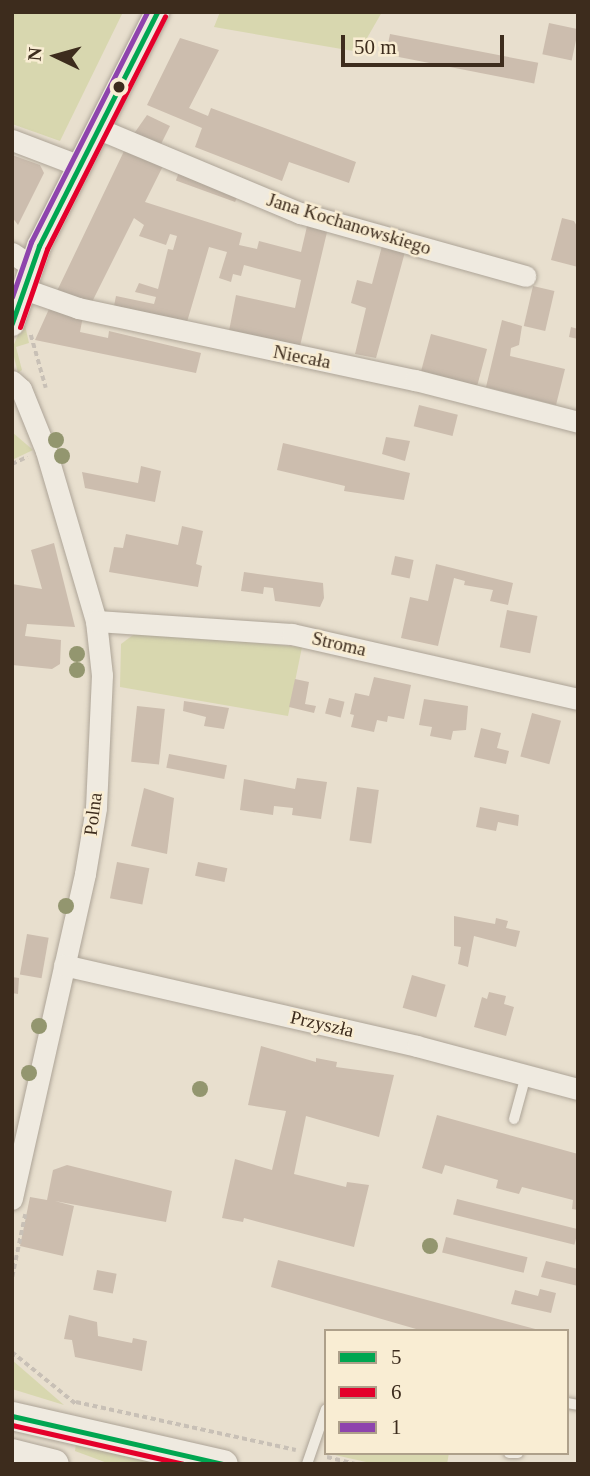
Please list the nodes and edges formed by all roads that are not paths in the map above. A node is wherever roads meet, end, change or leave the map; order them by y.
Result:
1 (157, 12) edge
2 (99, 129) junction
3 (12, 140) edge
4 (80, 166) junction
5 (26, 271) edge
6 (525, 276) dead end
7 (12, 324) edge
8 (12, 381) edge
9 (12, 417) edge
10 (578, 422) edge
11 (38, 431) junction
12 (96, 621) junction
13 (578, 699) edge
14 (64, 965) junction
15 (526, 1075) junction
16 (578, 1089) edge
17 (514, 1118) dead end
18 (12, 1199) edge
19 (324, 1409) edge
20 (12, 1416) edge
21 (12, 1453) edge
22 (308, 1458) edge
23 (55, 1464) edge
24 (224, 1464) edge

1 - 2 street
2 - 4 street
2 - 6 street, Jana Kochanowskiego
3 - 4 street
4 - 5 street
5 - 7 street
5 - 10 street, Niecała
8 - 11 street, Polna
9 - 11 street
11 - 12 street, Polna
12 - 13 street, Stroma
12 - 14 street, Polna
14 - 15 street, Przyszła
14 - 18 street, Polna
15 - 16 street, Przyszła
15 - 17 lane
19 - 22 lane
20 - 24 main road
21 - 23 main road

